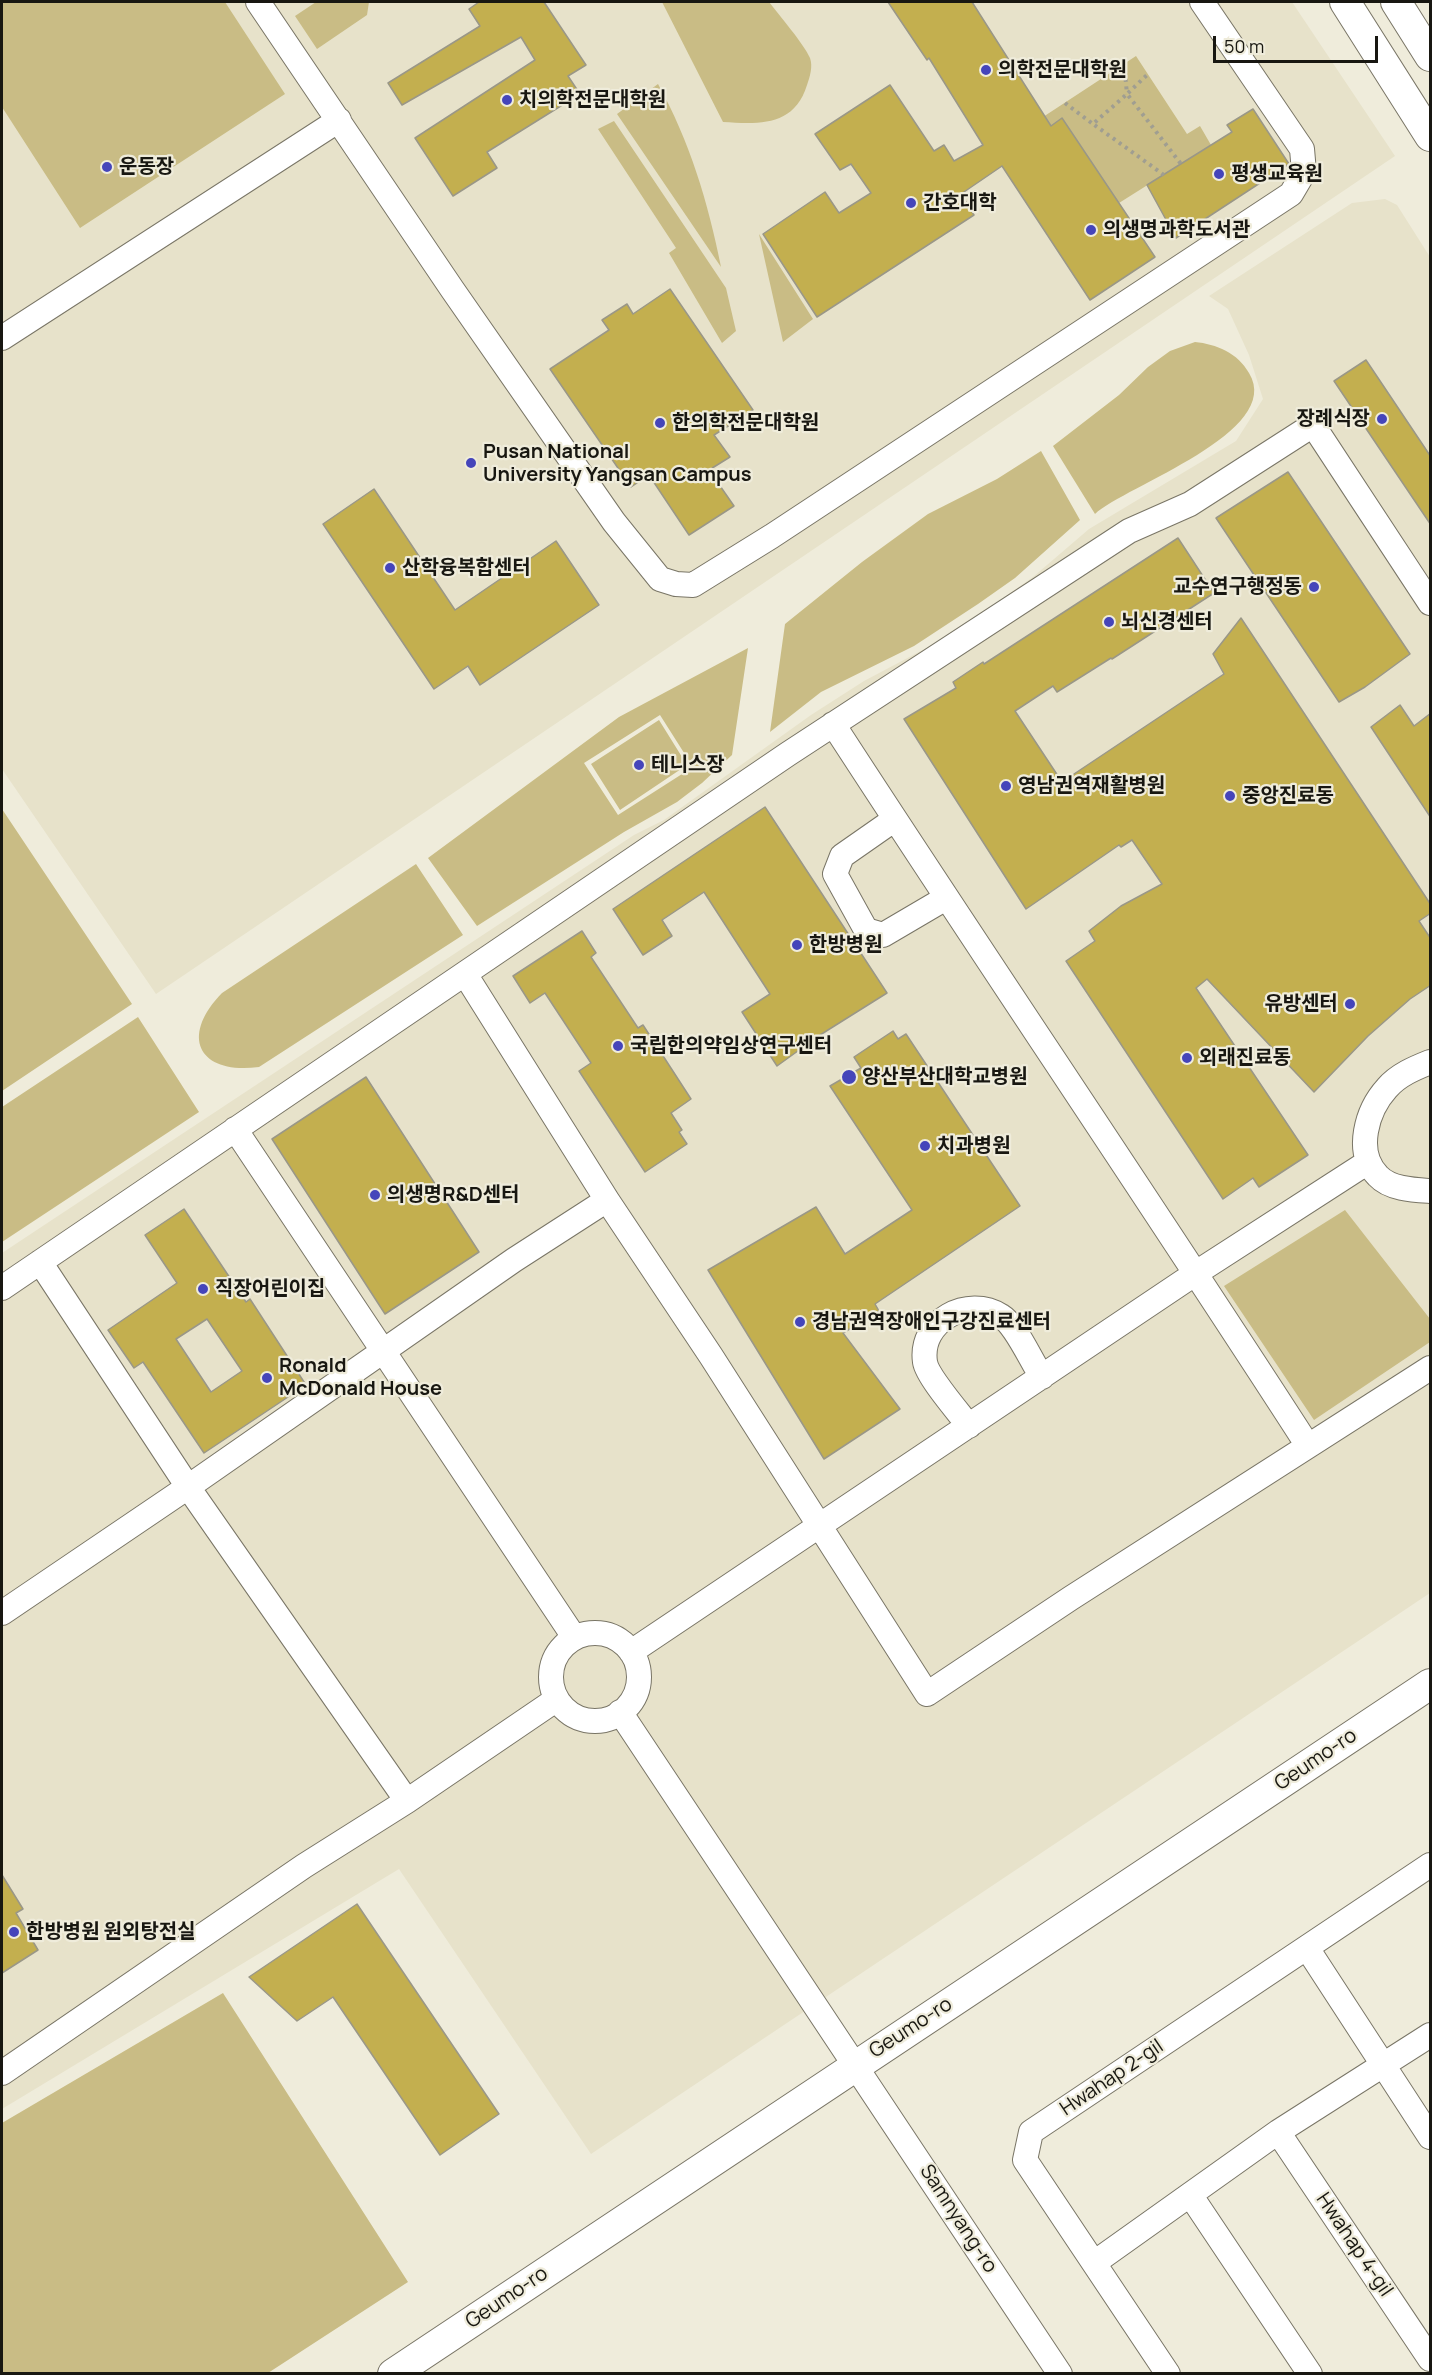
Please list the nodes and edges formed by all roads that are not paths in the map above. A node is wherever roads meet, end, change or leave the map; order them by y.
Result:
1 (258, 2) edge
2 (1202, 2) edge
3 (1345, 2) edge
4 (1396, 2) edge
5 (1431, 56) edge
6 (339, 120) junction
7 (1431, 136) edge
8 (2, 338) edge
9 (1431, 603) edge
10 (833, 724) junction
11 (895, 819) junction
12 (946, 898) junction
13 (465, 974) junction
14 (1431, 1062) edge
15 (235, 1129) junction
16 (1368, 1162) junction
17 (1431, 1191) edge
18 (607, 1200) junction
19 (40, 1263) junction
20 (1196, 1273) junction
21 (2, 1288) edge
22 (383, 1350) junction
23 (1431, 1368) edge
24 (1042, 1377) junction
25 (969, 1426) junction
26 (1308, 1446) junction
27 (188, 1487) junction
28 (820, 1527) junction
29 (2, 1613) edge
30 (574, 1637) junction
31 (631, 1652) junction
32 (1431, 1684) edge
33 (557, 1700) junction
34 (620, 1713) junction
35 (407, 1801) junction
36 (1431, 1865) edge
37 (1306, 1948) junction
38 (1431, 2036) edge
39 (856, 2064) junction
40 (1384, 2066) junction
41 (2, 2073) edge
42 (1278, 2132) junction
43 (1431, 2137) edge
44 (1191, 2196) junction
45 (1094, 2263) junction
46 (1431, 2359) edge
47 (393, 2373) edge
48 (1060, 2373) edge
49 (1168, 2373) edge
50 (1310, 2373) edge

1 - 6 street
2 - 6 street
3 - 7 main road
4 - 5 main road
6 - 8 street
9 - 10 street
10 - 11 street
10 - 13 street
11 - 12 street
11 - 12 street
12 - 20 street
13 - 15 street
13 - 18 street
14 - 16 street
15 - 19 street
15 - 22 street
16 - 17 street
16 - 20 street
18 - 22 street
18 - 28 street
19 - 21 street
19 - 27 street
20 - 24 street
20 - 26 street
22 - 27 street
22 - 30 street
23 - 26 street
24 - 25 street
24 - 25 street
25 - 28 street
26 - 28 street
27 - 29 street
27 - 35 street
28 - 31 street
30 - 31 street
30 - 33 street
31 - 34 street
32 - 39 main road, Geumo-ro
33 - 34 street
33 - 35 street
34 - 39 street, Samnyang-ro
35 - 41 street
36 - 37 street, Hwahap 2-gil
37 - 40 street
37 - 45 street, Hwahap 2-gil
38 - 40 street
39 - 47 main road, Geumo-ro
39 - 48 street, Samnyang-ro
40 - 42 street
40 - 43 street
42 - 44 street
42 - 46 street, Hwahap 4-gil
44 - 45 street
44 - 50 street
45 - 49 street, Hwahap 2-gil

